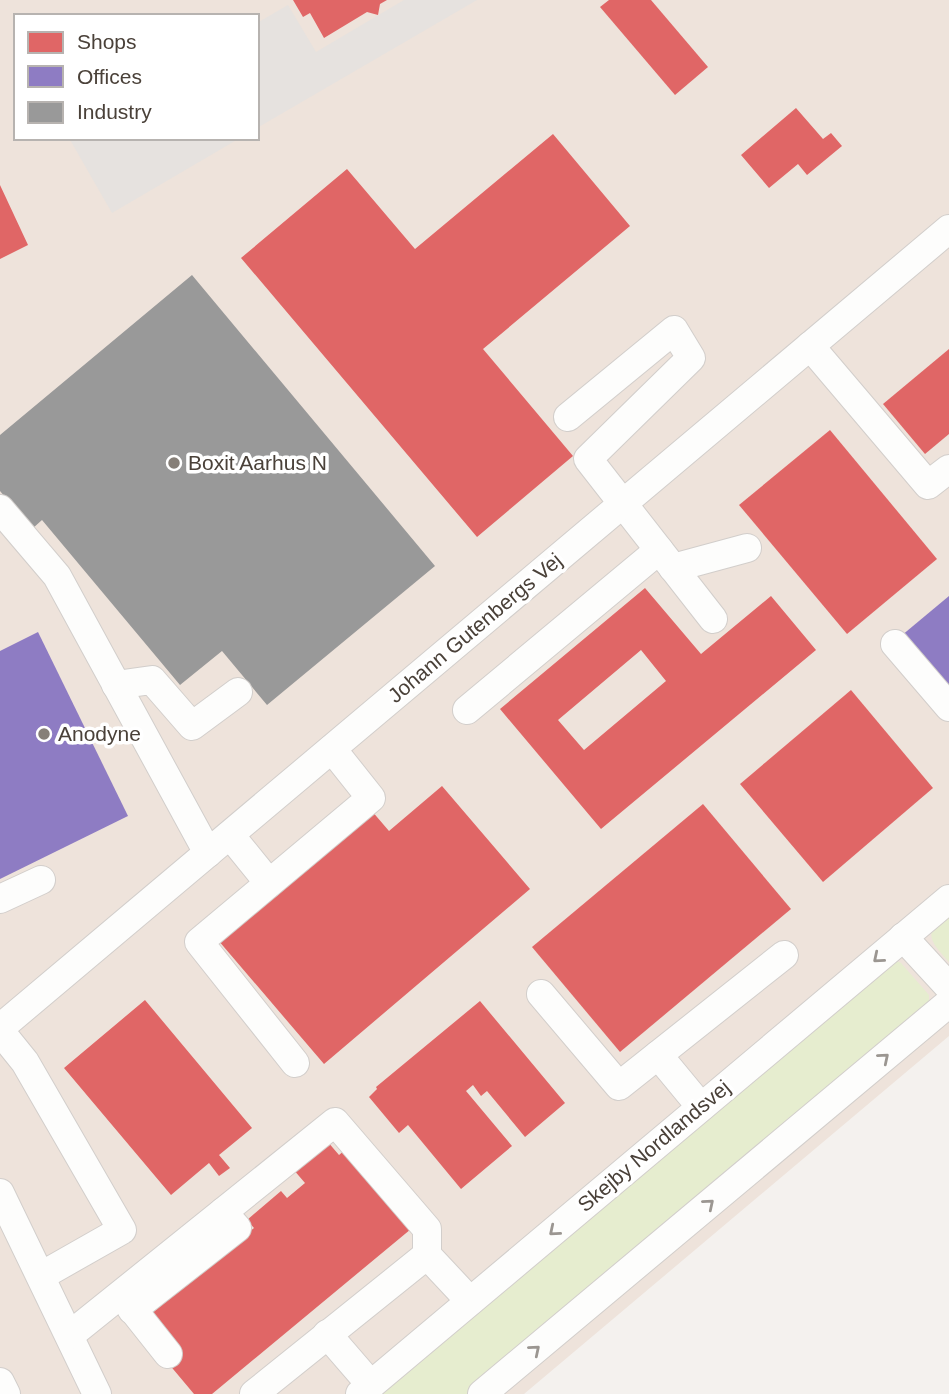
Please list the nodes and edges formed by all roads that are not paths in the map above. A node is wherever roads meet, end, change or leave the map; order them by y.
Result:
1 (949, 229) edge
2 (810, 346) junction
3 (568, 417) dead end
4 (949, 469) edge
5 (624, 503) junction
6 (0, 509) edge
7 (747, 548) dead end
8 (666, 559) junction
9 (713, 619) dead end
10 (895, 645) dead end
11 (116, 685) junction
12 (238, 692) dead end
13 (949, 707) edge
14 (467, 710) dead end
15 (332, 749) junction
16 (230, 835) junction
17 (208, 853) junction
18 (41, 880) dead end
19 (269, 883) junction
20 (0, 899) edge
21 (949, 899) edge
22 (903, 937) junction
23 (784, 955) dead end
24 (949, 987) edge
25 (541, 994) dead end
26 (949, 1003) edge
27 (0, 1029) edge
28 (657, 1055) junction
29 (295, 1063) dead end
30 (701, 1107) junction
31 (2, 1204) edge
32 (427, 1255) junction
33 (41, 1276) junction
34 (470, 1301) junction
35 (126, 1302) junction
36 (327, 1334) junction
37 (69, 1335) junction
38 (168, 1354) dead end
39 (0, 1382) edge
40 (366, 1389) edge
41 (93, 1392) edge
42 (6, 1394) edge
43 (254, 1394) edge
44 (482, 1394) edge

1 - 2 street, Johann Gutenbergs Vej
2 - 4 street
2 - 5 street, Johann Gutenbergs Vej
3 - 5 street
5 - 8 street
5 - 15 street, Johann Gutenbergs Vej
6 - 11 street
7 - 8 street
8 - 9 street
8 - 14 street
10 - 13 street
11 - 12 street
11 - 17 street
15 - 16 street, Johann Gutenbergs Vej
15 - 19 street
16 - 17 street, Johann Gutenbergs Vej
16 - 19 street
17 - 27 street, Johann Gutenbergs Vej
18 - 20 street
19 - 29 street
21 - 22 street, Skejby Nordlandsvej
22 - 24 street
22 -> 30 street, Skejby Nordlandsvej
23 - 28 street
25 - 28 street
44 -> 26 street
27 - 33 street
28 - 30 street
30 -> 34 street, Skejby Nordlandsvej
31 - 33 street
32 - 34 street
32 - 35 street
32 - 36 street
33 - 37 street
34 - 40 street, Skejby Nordlandsvej
35 - 37 street
35 - 38 street
36 - 40 street
36 - 43 street
37 - 41 street
39 - 42 street

